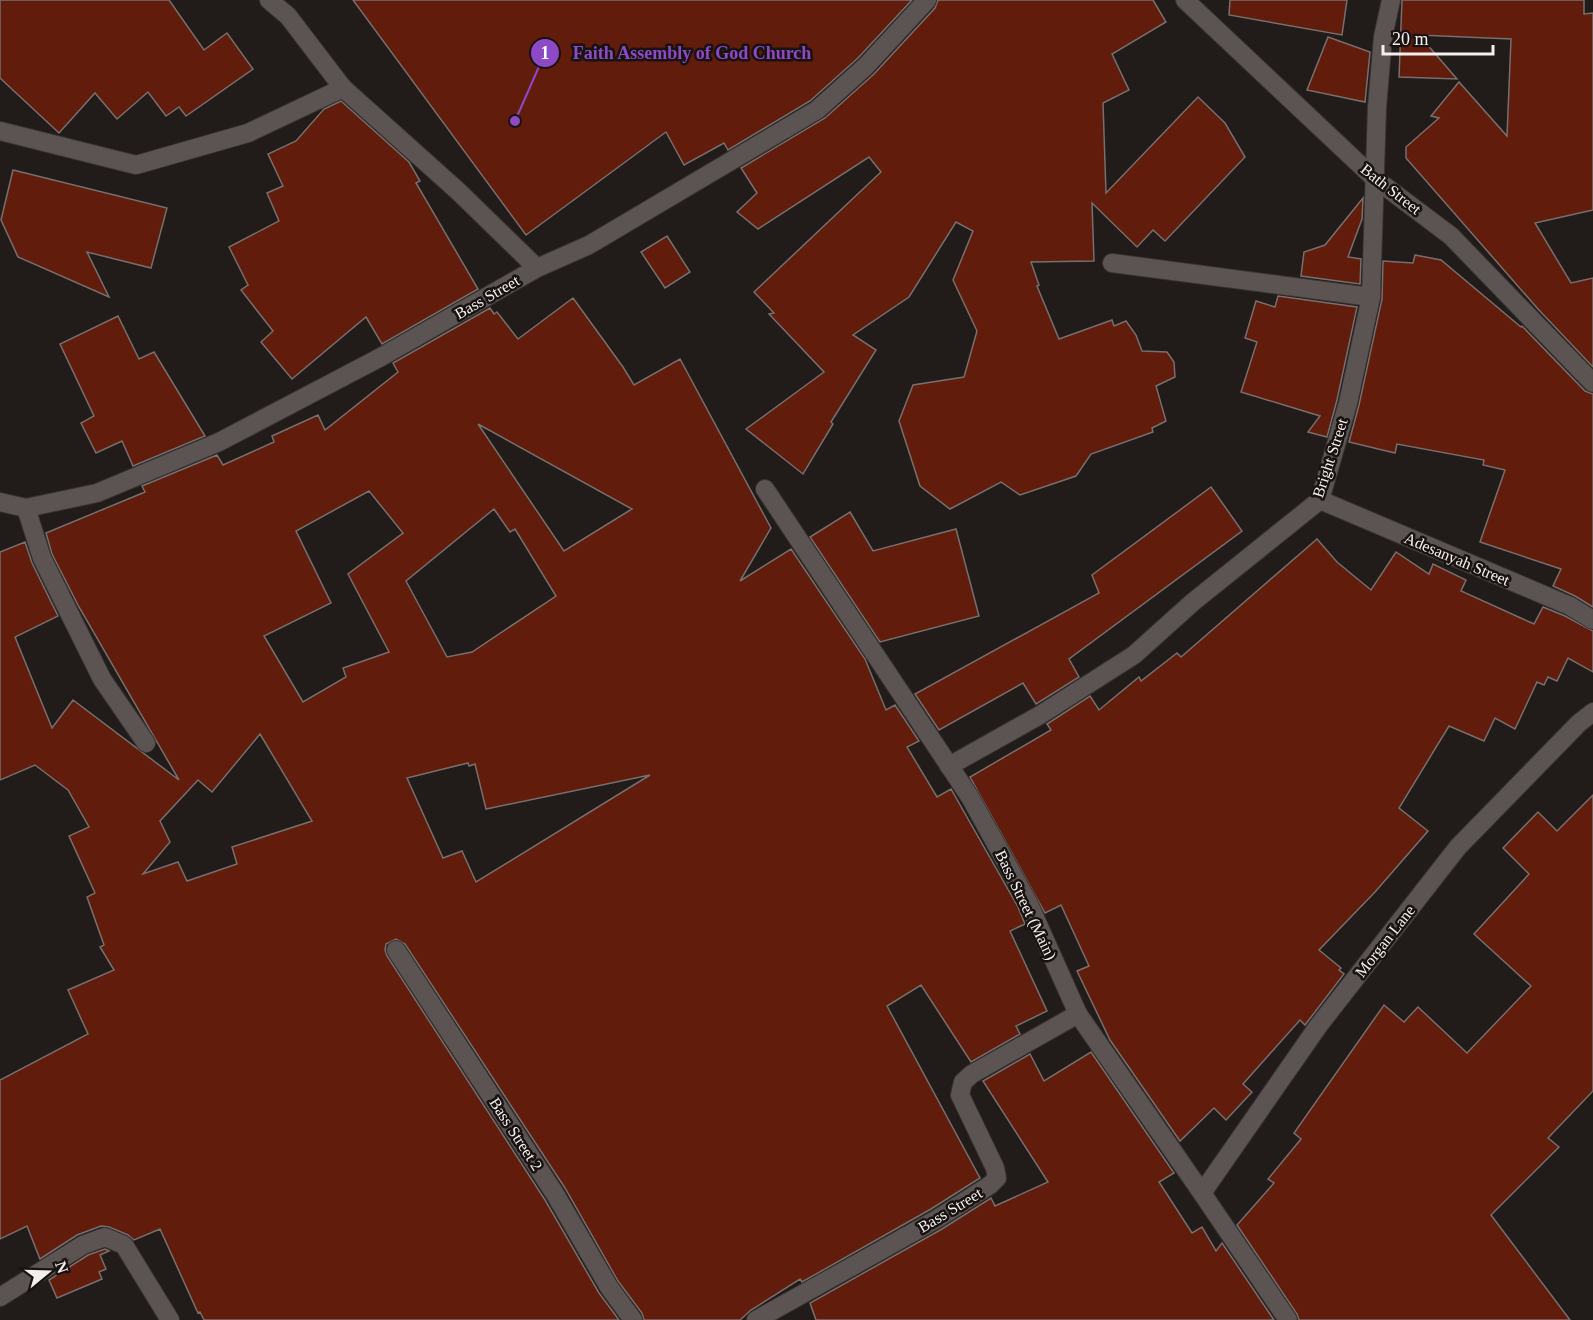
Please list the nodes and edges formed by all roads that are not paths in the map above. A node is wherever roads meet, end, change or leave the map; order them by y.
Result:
1 (269, 0) edge
2 (927, 0) edge
3 (1185, 0) edge
4 (1391, 0) edge
5 (343, 88) junction
6 (0, 130) edge
7 (1374, 178) junction
8 (1112, 263) dead end
9 (537, 268) junction
10 (1371, 297) junction
11 (1593, 382) edge
12 (765, 489) dead end
13 (1320, 500) junction
14 (0, 502) edge
15 (26, 508) junction
16 (1593, 620) edge
17 (1593, 712) edge
18 (146, 742) dead end
19 (949, 766) junction
20 (396, 950) dead end
21 (1078, 1014) junction
22 (1202, 1193) junction
23 (0, 1297) edge
24 (170, 1320) edge
25 (633, 1320) edge
26 (756, 1320) edge
27 (1288, 1320) edge

1 - 5 street
2 - 9 street, Bass Street
3 - 7 street, Bath Street
4 - 7 street, Bright Street
5 - 6 street
5 - 9 street
7 - 10 street, Bright Street
7 - 11 street, Bath Street
8 - 10 street
9 - 15 street, Bass Street
10 - 13 street, Bright Street
12 - 19 street, Bass Street (Main)
13 - 16 street, Adesanyah Street
13 - 19 street, Bright Street
14 - 15 street, Bass Street
15 - 18 street
17 - 22 street, Morgan Lane
19 - 21 street, Bass Street (Main)
20 - 25 street, Bass Street 2
21 - 22 street, Bass Street (Main)
21 - 26 street, Bass Street
22 - 27 street, Bass Street (Main)
23 - 24 street

